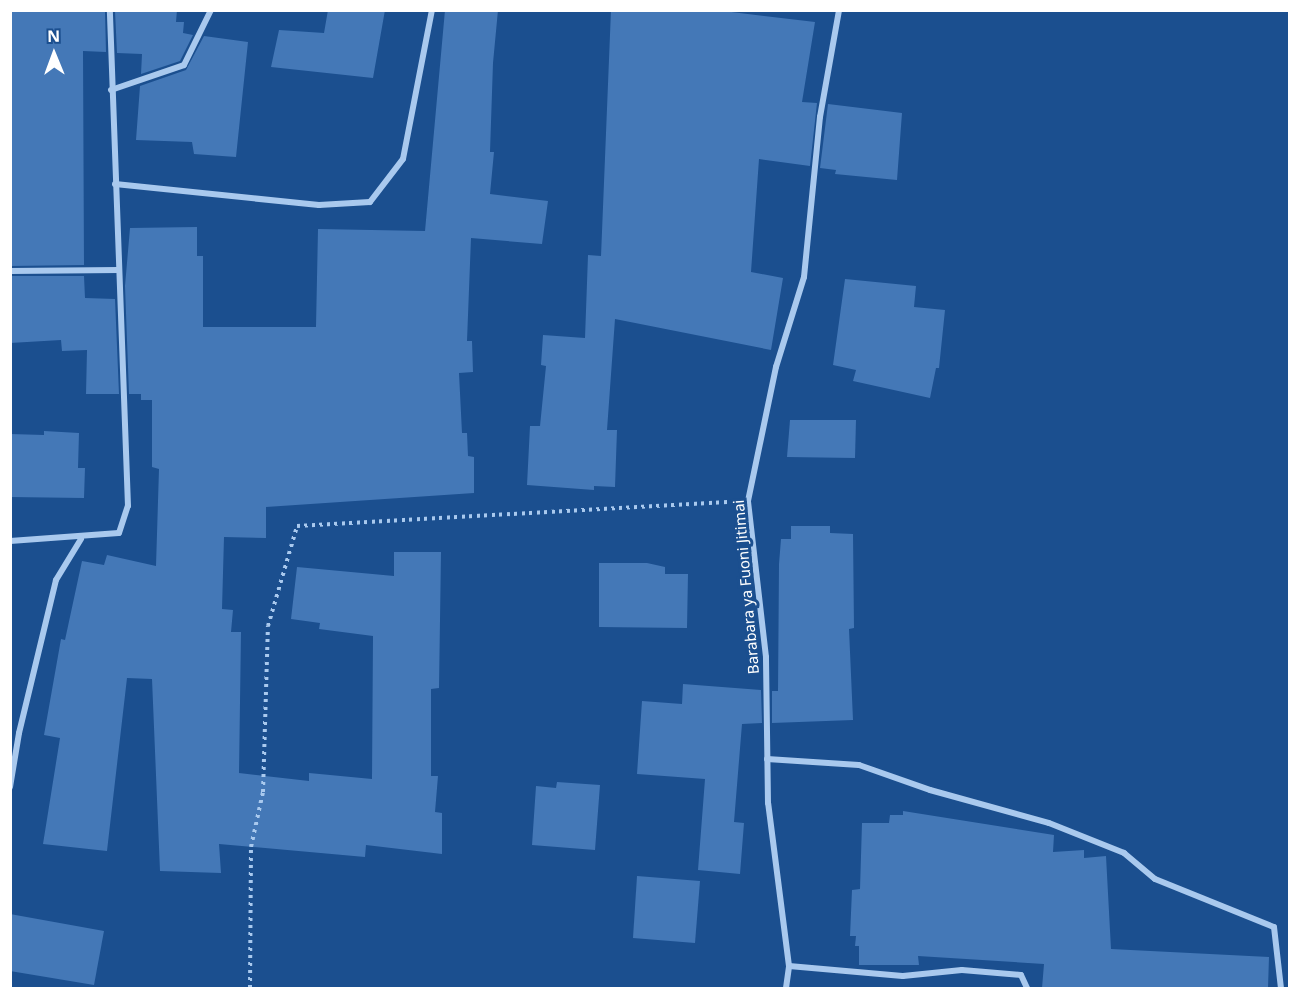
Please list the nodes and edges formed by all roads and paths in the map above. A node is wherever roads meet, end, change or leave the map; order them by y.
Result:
1 (110, 10) edge
2 (211, 10) edge
3 (432, 10) edge
4 (839, 10) edge
5 (111, 90) junction
6 (115, 184) junction
7 (119, 270) junction
8 (10, 272) edge
9 (748, 501) junction
10 (81, 539) junction
11 (10, 541) edge
12 (767, 759) junction
13 (13, 761) edge
14 (10, 788) edge
15 (789, 966) junction
16 (250, 988) edge
17 (786, 988) edge
18 (1027, 988) edge
19 (1281, 988) edge

1 - 5 street
2 - 5 street
3 - 6 street
4 - 9 street, Barabara ya Fuoni Jitimai
5 - 6 street
6 - 7 street
7 - 8 street
7 - 10 street
9 - 12 street, Barabara ya Fuoni Jitimai
9 - 16 path
10 - 11 street
10 - 13 street
12 - 15 street, Barabara ya Fuoni Jitimai
12 - 19 street
13 - 14 street
15 - 17 street, Barabara ya Fuoni Jitimai
15 - 18 street

